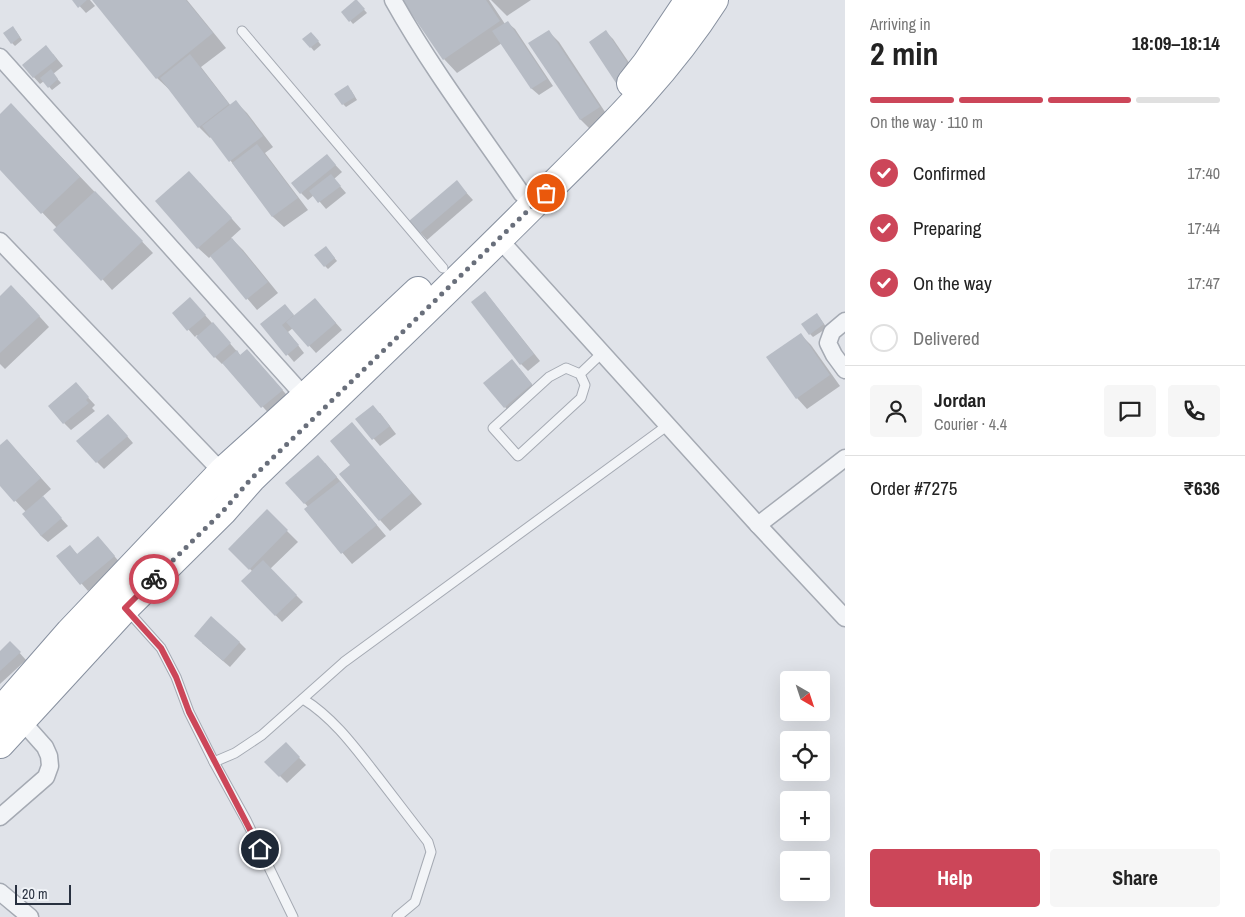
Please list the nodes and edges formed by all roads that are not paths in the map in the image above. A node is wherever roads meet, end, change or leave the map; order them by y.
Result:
1 (393, 0) edge
2 (689, 0) edge
3 (714, 0) edge
4 (242, 31) dead end
5 (0, 57) edge
6 (522, 194) junction
7 (499, 239) junction
8 (0, 241) edge
9 (444, 268) junction
10 (845, 320) edge
11 (602, 353) junction
12 (845, 370) edge
13 (580, 374) junction
14 (306, 397) junction
15 (668, 425) junction
16 (845, 458) edge
17 (222, 472) junction
18 (758, 525) junction
19 (125, 608) junction
20 (845, 618) edge
21 (303, 699) junction
22 (7, 710) edge
23 (0, 744) edge
24 (214, 762) junction
25 (0, 816) edge
26 (0, 892) edge
27 (30, 917) edge
28 (293, 917) edge
29 (397, 917) edge

1 - 6 street
2 - 6 highway
3 - 7 highway
4 - 9 lane
5 - 14 street
6 - 9 highway
7 - 11 street
7 - 19 highway
8 - 17 street
9 - 14 highway
10 - 12 street
11 - 13 lane
11 - 15 street
13 - 13 lane
14 - 17 highway
15 - 18 street
15 - 21 lane
16 - 18 street
17 - 22 highway
18 - 20 street
19 - 22 highway
19 - 24 lane
21 - 24 lane
21 - 29 lane
22 - 23 highway
22 - 25 street
24 - 28 lane
26 - 27 street

